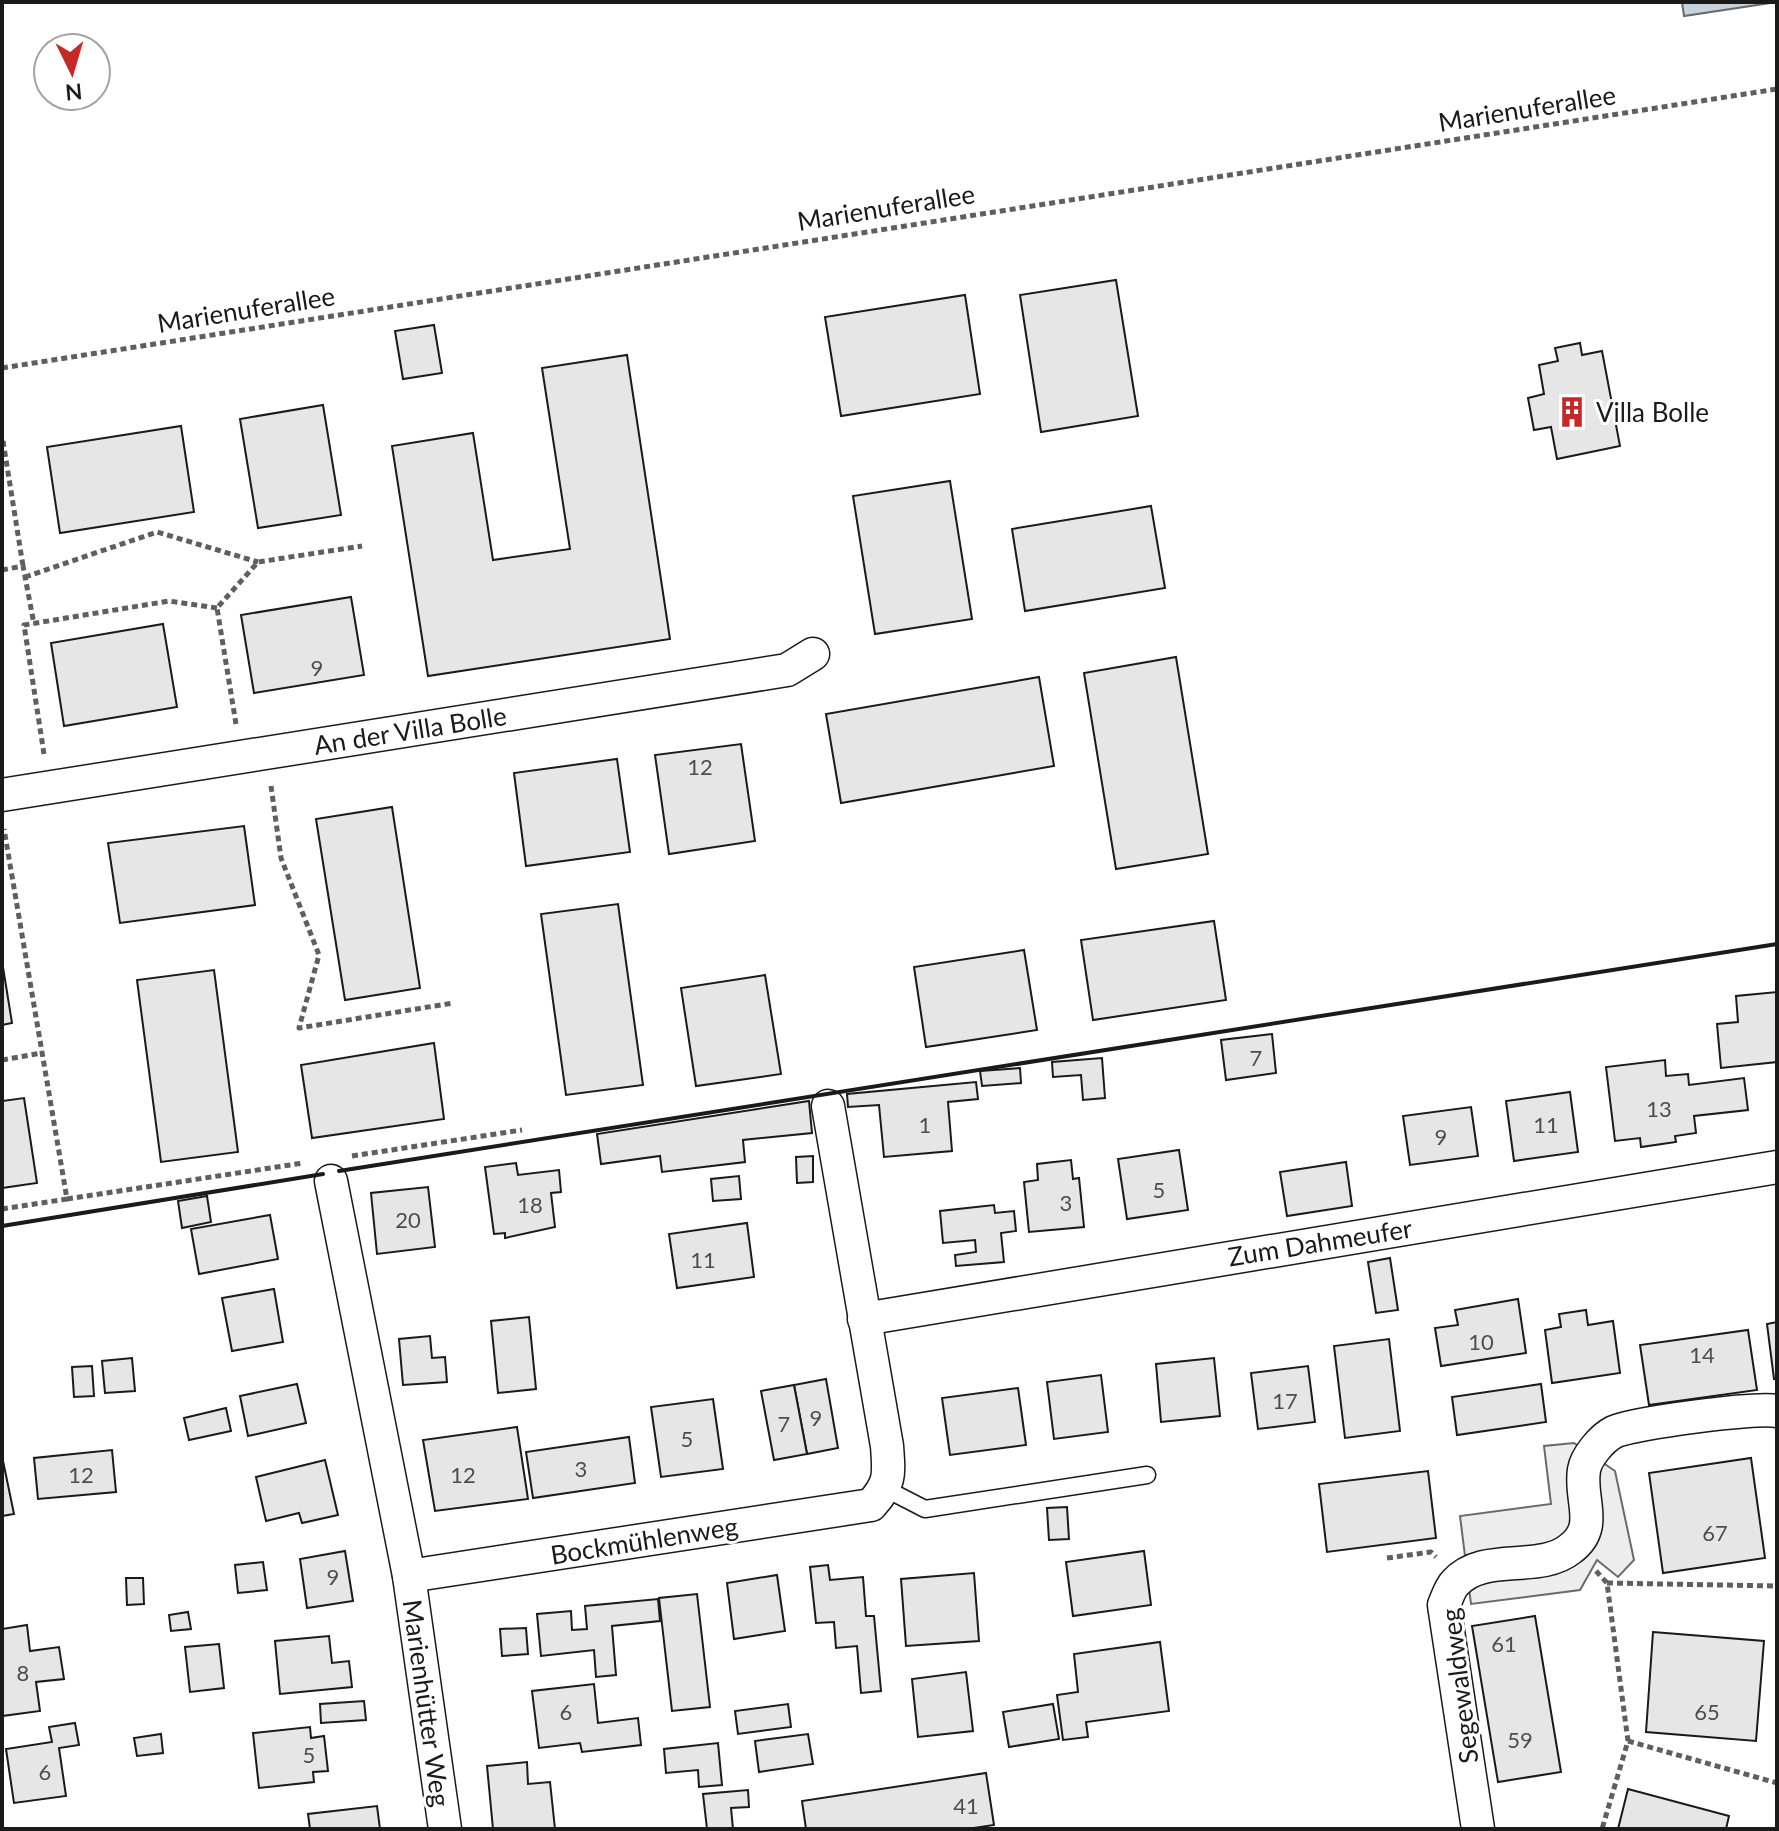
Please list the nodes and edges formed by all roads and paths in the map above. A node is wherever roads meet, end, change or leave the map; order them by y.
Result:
1 (1777, 89) edge
2 (2, 368) edge
3 (3, 441) edge
4 (362, 546) dead end
5 (258, 562) junction
6 (23, 566) junction
7 (2, 570) edge
8 (25, 577) junction
9 (217, 608) junction
10 (34, 624) junction
11 (813, 654) dead end
12 (232, 700) dead end
13 (40, 728) dead end
14 (2, 795) edge
15 (2, 816) edge
16 (275, 819) dead end
17 (453, 1003) dead end
18 (42, 1053) junction
19 (2, 1060) edge
20 (828, 1106) dead end
21 (522, 1130) dead end
22 (332, 1166) junction
23 (1777, 1167) edge
24 (67, 1199) junction
25 (2, 1209) edge
26 (864, 1319) junction
27 (1777, 1411) edge
28 (1147, 1475) dead end
29 (886, 1489) junction
30 (1574, 1547) junction
31 (409, 1576) junction
32 (1607, 1583) junction
33 (1777, 1586) edge
34 (1628, 1741) junction
35 (1777, 1783) edge
36 (445, 1829) edge
37 (1478, 1829) edge
38 (1602, 1829) edge

1 - 2 path, Marienuferallee
3 - 6 path
4 - 5 path
5 - 8 path
5 - 9 path
6 - 7 path
6 - 8 path
8 - 10 path
9 - 10 path
9 - 12 path
10 - 13 path
11 - 14 street, An der Villa Bolle
15 - 18 path
16 - 17 path
18 - 19 path
18 - 24 path
20 - 26 street
21 - 22 path
22 - 24 path
22 - 31 street
23 - 26 street, Zum Dahmeufer
24 - 25 path
26 - 29 street
27 - 30 street
28 - 29 lane
29 - 31 street, Bockmühlenweg
30 - 32 path
30 - 37 street, Segewaldweg
31 - 36 street, Marienhütter Weg
32 - 33 path
32 - 34 path
34 - 35 path
34 - 38 path

